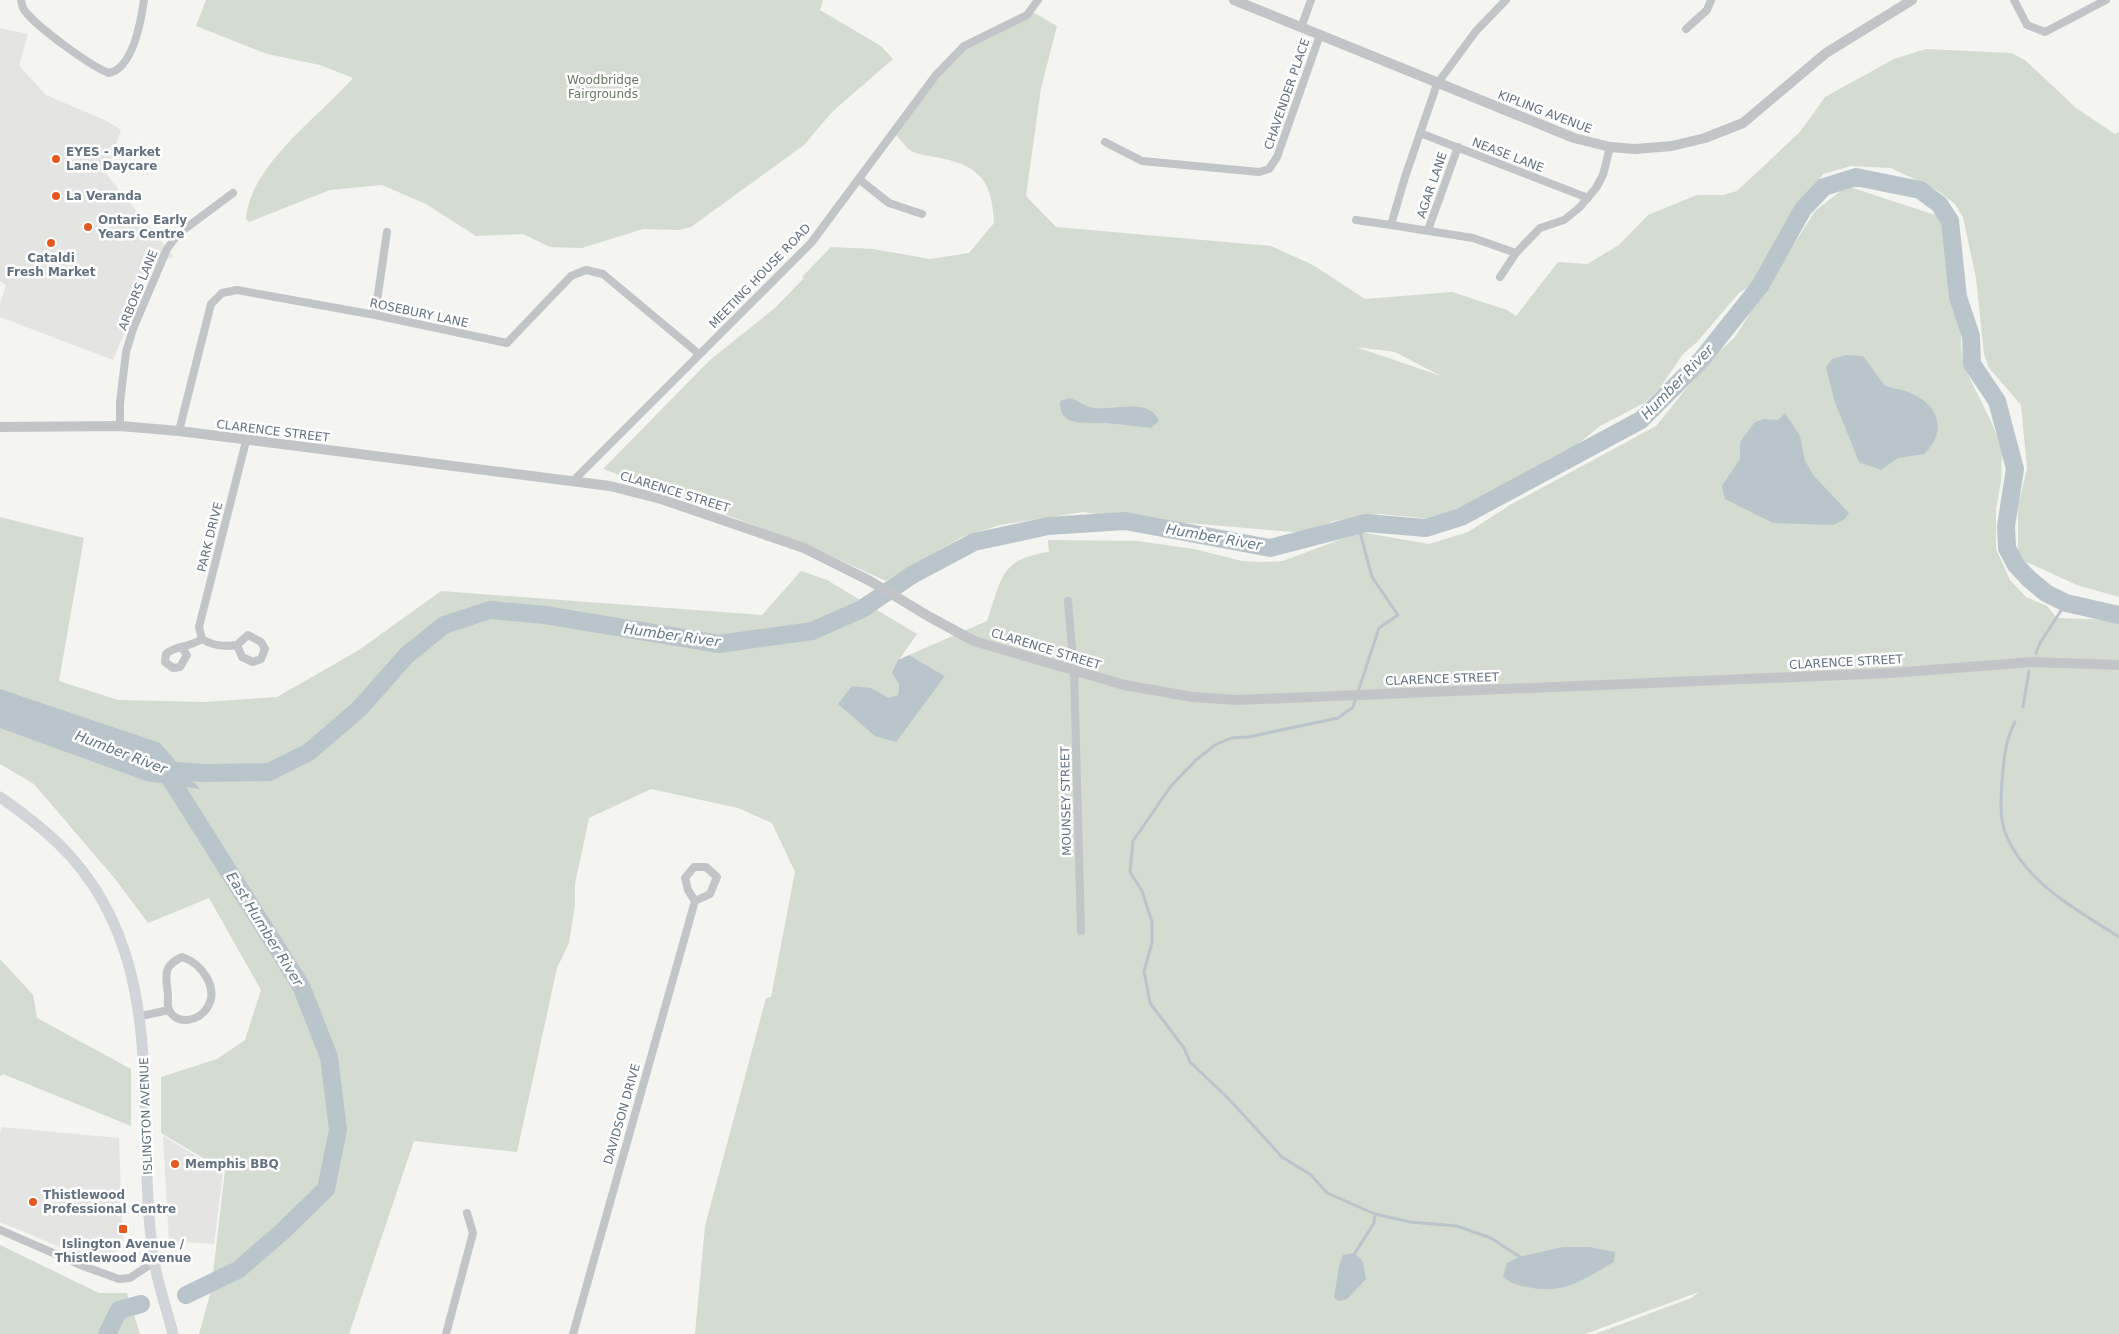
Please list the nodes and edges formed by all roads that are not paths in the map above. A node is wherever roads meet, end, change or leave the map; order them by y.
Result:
1 (21, 0) edge
2 (144, 0) edge
3 (1038, 0) edge
4 (1234, 0) edge
5 (1311, 0) edge
6 (1506, 0) edge
7 (1711, 0) edge
8 (1912, 0) edge
9 (2014, 0) edge
10 (2106, 0) edge
11 (1302, 28) junction
12 (1686, 29) dead end
13 (1320, 35) junction
14 (1437, 84) junction
15 (1420, 133) junction
16 (1105, 142) dead end
17 (1458, 147) junction
18 (1610, 147) junction
19 (860, 180) junction
20 (233, 193) dead end
21 (1588, 198) junction
22 (922, 214) dead end
23 (1356, 220) dead end
24 (1391, 225) junction
25 (1428, 230) junction
26 (387, 232) dead end
27 (1516, 253) junction
28 (1500, 277) dead end
29 (375, 315) junction
30 (699, 354) junction
31 (120, 426) junction
32 (0, 427) edge
33 (179, 431) junction
34 (246, 441) junction
35 (573, 481) junction
36 (1068, 601) dead end
37 (202, 639) junction
38 (237, 645) dead end
39 (182, 648) dead end
40 (2119, 665) edge
41 (1074, 671) junction
42 (0, 797) edge
43 (695, 901) junction
44 (1081, 931) dead end
45 (169, 1010) junction
46 (141, 1016) junction
47 (467, 1213) dead end
48 (0, 1230) edge
49 (154, 1262) junction
50 (173, 1334) edge
51 (446, 1334) edge
52 (573, 1334) edge

1 - 2 street
3 - 19 street, MEETING HOUSE ROAD
4 - 11 street, KIPLING AVENUE
5 - 11 street
6 - 14 street
7 - 12 street
8 - 18 street, KIPLING AVENUE
9 - 10 street
11 - 13 street, KIPLING AVENUE
13 - 14 street, KIPLING AVENUE
13 - 16 street, CHAVENDER PLACE
14 - 15 street
14 - 18 street, KIPLING AVENUE
15 - 17 street, NEASE LANE
15 - 24 street
17 - 21 street, NEASE LANE
17 - 25 street, AGAR LANE
18 - 21 street
19 - 22 street
19 - 30 street, MEETING HOUSE ROAD
20 - 31 street, ARBORS LANE
21 - 27 street
23 - 24 street
24 - 25 street
25 - 27 street
26 - 29 street
27 - 28 street
29 - 30 street, ROSEBURY LANE
29 - 33 street, ROSEBURY LANE
30 - 35 street, MEETING HOUSE ROAD
31 - 32 street, CLARENCE STREET
31 - 33 street, CLARENCE STREET
33 - 34 street, CLARENCE STREET
34 - 35 street, CLARENCE STREET
34 - 37 street, PARK DRIVE
35 - 41 street, CLARENCE STREET
36 - 41 street, MOUNSEY STREET
37 - 38 street
37 - 39 street
40 - 41 street, CLARENCE STREET
41 - 44 street, MOUNSEY STREET
42 - 46 main road, ISLINGTON AVENUE
43 - 43 street
43 - 52 street, DAVIDSON DRIVE
45 - 45 street
45 - 46 street
46 - 49 main road, ISLINGTON AVENUE
47 - 51 street
48 - 49 street
49 - 50 main road, ISLINGTON AVENUE

